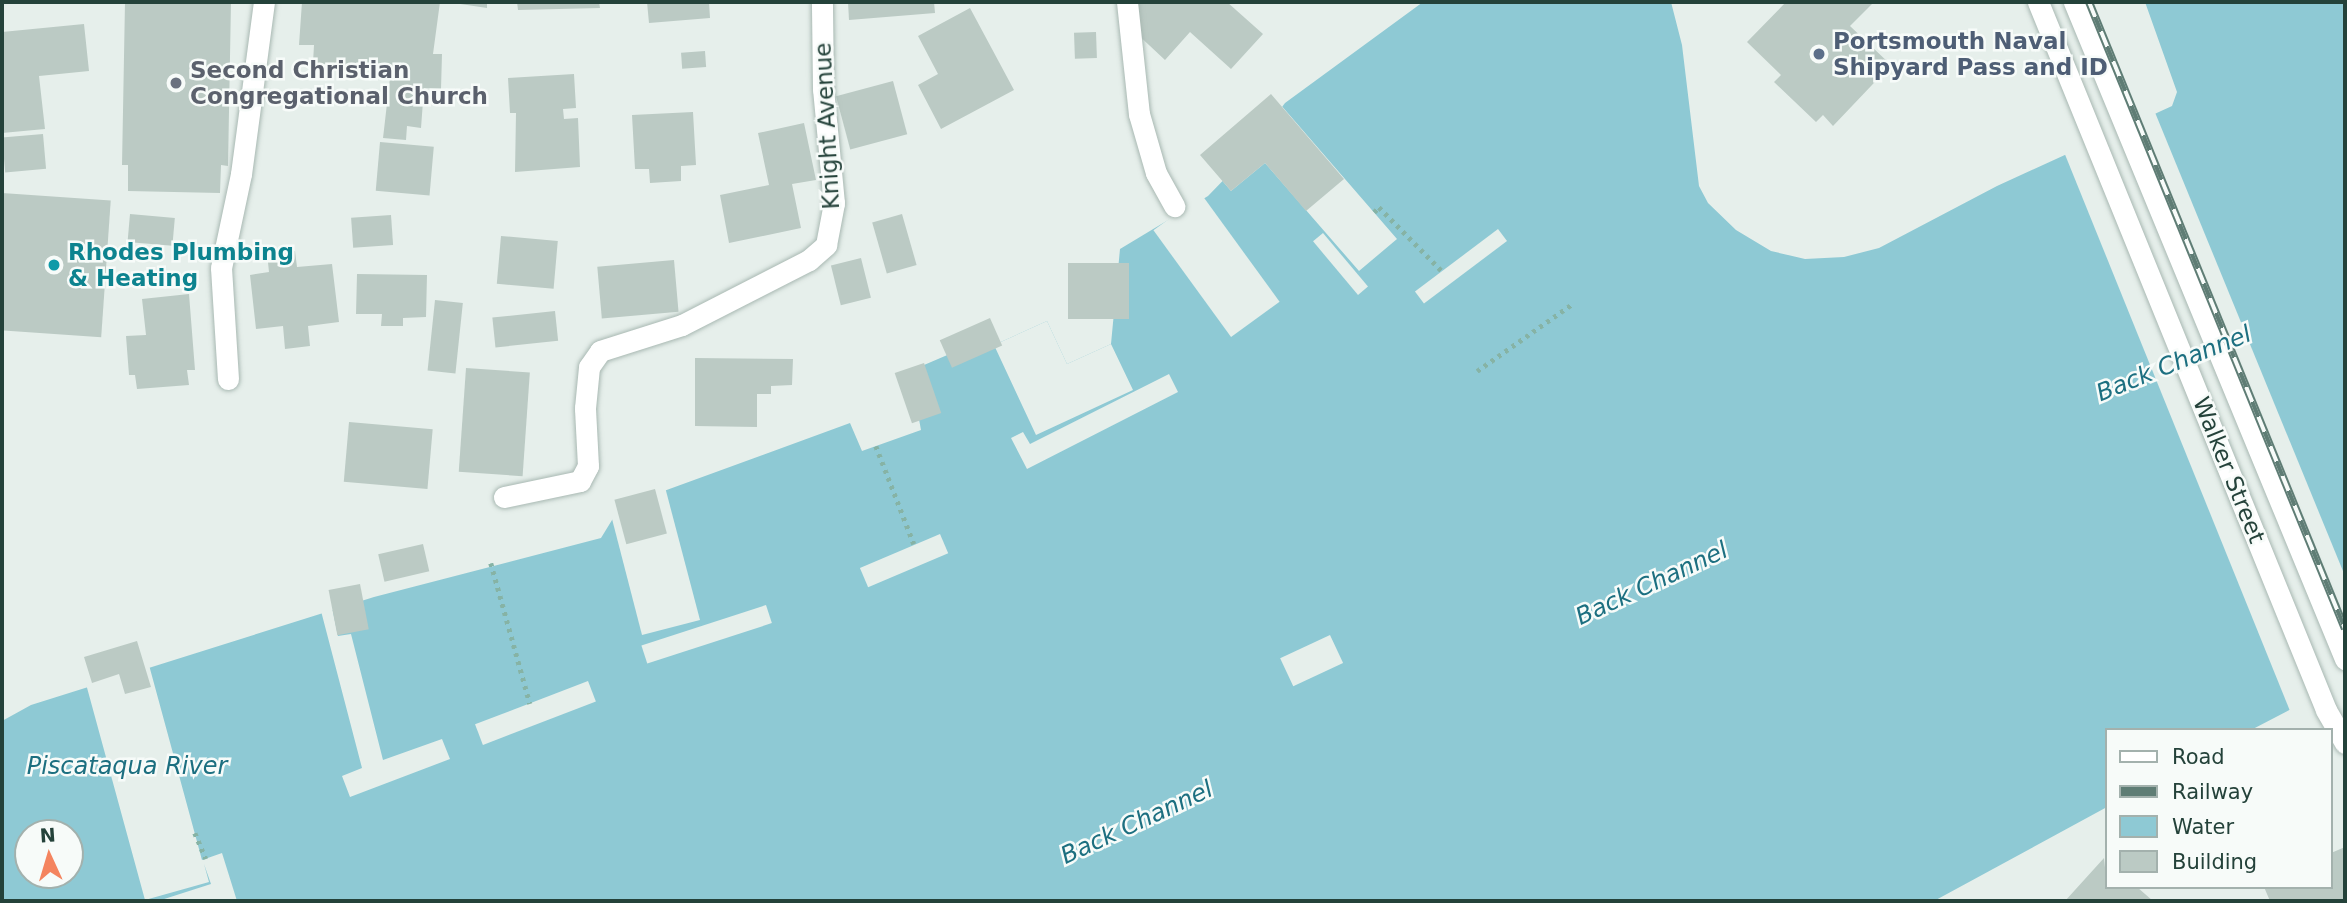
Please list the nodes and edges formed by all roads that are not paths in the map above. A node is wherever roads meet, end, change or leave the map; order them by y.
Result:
1 (264, 2) edge
2 (822, 2) edge
3 (1127, 2) edge
4 (2038, 2) edge
5 (2074, 2) edge
6 (1174, 205) dead end
7 (228, 379) dead end
8 (504, 497) dead end
9 (2345, 659) edge
10 (2345, 743) edge

1 - 7 street
2 - 8 street, Knight Avenue
3 - 6 street
4 - 10 street, Walker Street
5 - 9 street, Walker Street

